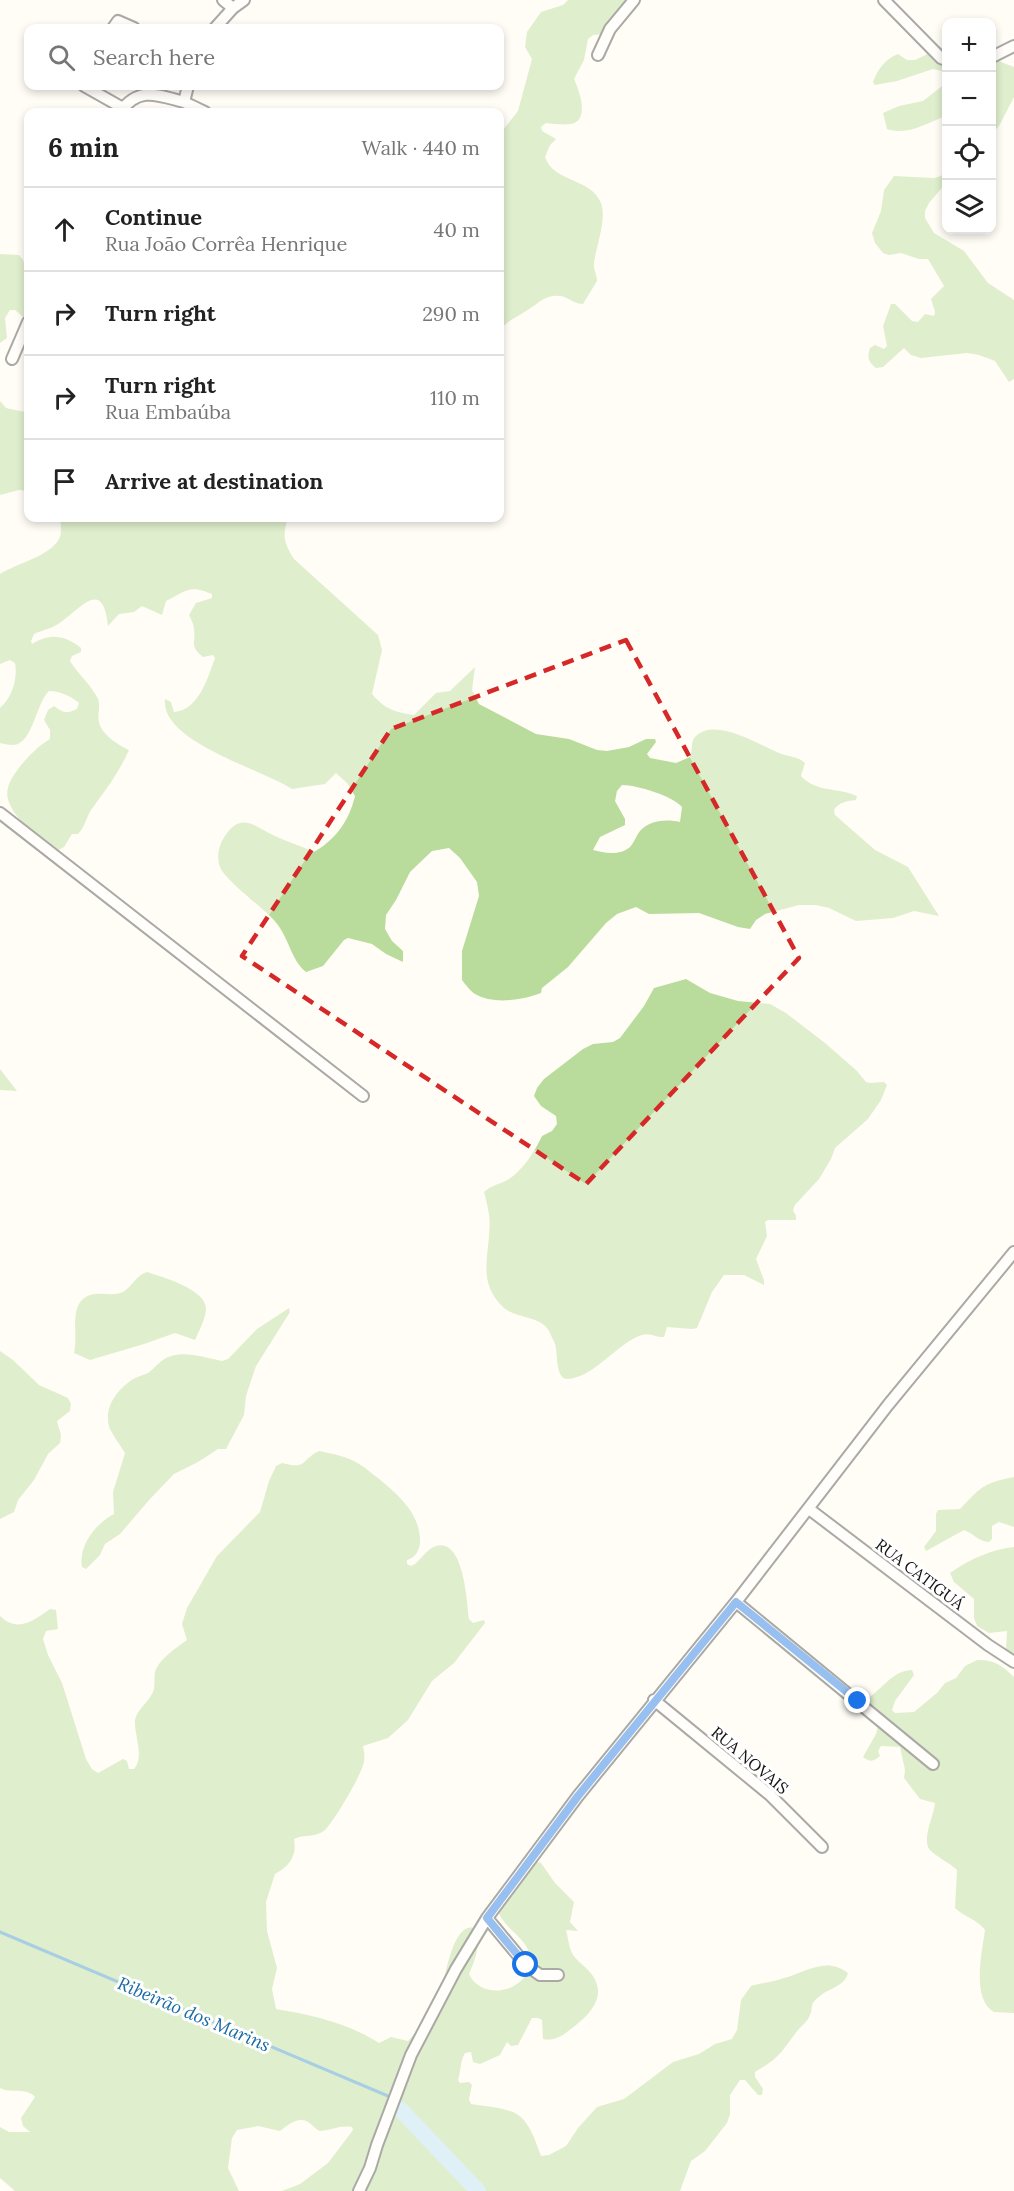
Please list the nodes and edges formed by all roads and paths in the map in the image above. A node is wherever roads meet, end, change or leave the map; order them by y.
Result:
1 (223, 0) edge
2 (244, 0) edge
3 (634, 0) edge
4 (884, 0) edge
5 (233, 8) junction
6 (219, 24) edge
7 (1014, 46) edge
8 (598, 55) dead end
9 (996, 55) edge
10 (942, 57) edge
11 (90, 90) edge
12 (187, 90) edge
13 (184, 102) junction
14 (118, 108) edge
15 (123, 108) edge
16 (197, 108) edge
17 (24, 331) edge
18 (12, 359) dead end
19 (0, 813) edge
20 (363, 1096) dead end
21 (1014, 1252) edge
22 (808, 1509) junction
23 (736, 1602) junction
24 (1014, 1662) edge
25 (654, 1700) junction
26 (933, 1764) dead end
27 (822, 1848) dead end
28 (487, 1918) junction
29 (558, 1975) dead end
30 (359, 2191) edge

1 - 5 street
2 - 5 street
3 - 8 street
4 - 10 street
5 - 6 street
7 - 9 street
11 - 14 street
12 - 13 street
13 - 15 street
13 - 16 street
17 - 18 street
19 - 20 street
21 - 22 street
22 - 23 street
22 - 24 street, RUA CATIGUÁ
23 - 25 street
23 - 26 street
25 - 27 street, RUA NOVAIS
25 - 28 street
28 - 29 street
28 - 30 street

